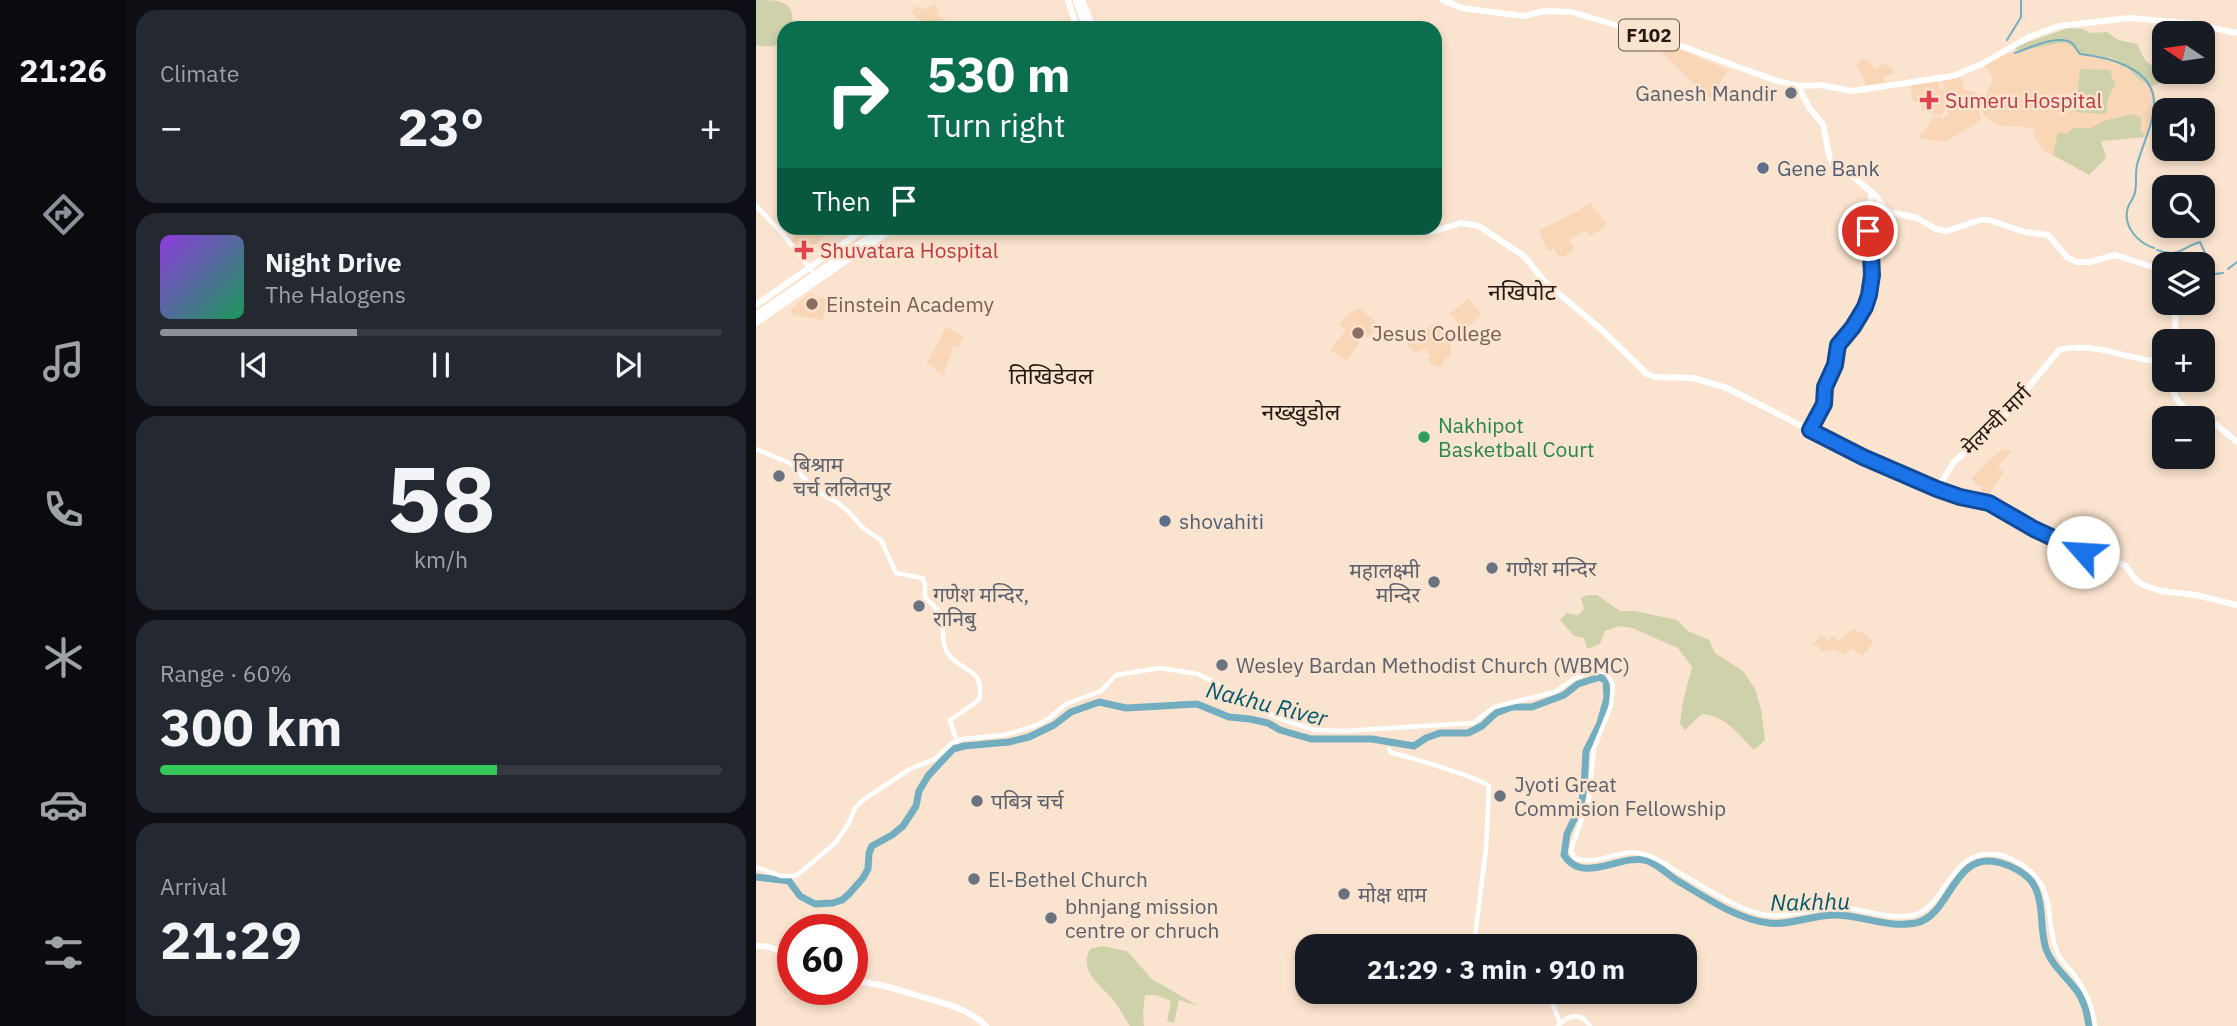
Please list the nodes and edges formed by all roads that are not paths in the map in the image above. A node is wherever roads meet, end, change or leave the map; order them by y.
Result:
1 (1075, 0) edge
2 (1443, 0) edge
3 (1076, 21) edge
4 (1085, 21) edge
5 (2237, 33) edge
6 (1798, 86) junction
7 (1872, 193) junction
8 (756, 206) edge
9 (777, 228) edge
10 (1442, 228) edge
11 (784, 235) edge
12 (858, 235) edge
13 (866, 235) edge
14 (873, 235) edge
15 (882, 235) edge
16 (2152, 267) edge
17 (814, 273) junction
18 (756, 305) edge
19 (756, 314) edge
20 (756, 323) edge
21 (2152, 361) edge
22 (2174, 392) edge
23 (1810, 430) junction
24 (2237, 442) edge
25 (756, 450) edge
26 (1937, 489) junction
27 (2237, 605) edge
28 (957, 742) junction
29 (1389, 749) dead end
30 (756, 867) edge
31 (1475, 934) edge
32 (756, 946) edge
33 (777, 950) edge
34 (868, 982) edge
35 (1553, 1004) edge
36 (985, 1025) edge
37 (1559, 1025) edge
38 (993, 1026) edge
39 (1590, 1026) edge
40 (2095, 1026) edge

1 - 3 main road
1 - 4 highway
2 - 6 main road, F102
5 - 6 main road, F102
6 - 7 main road
7 - 16 main road
7 - 23 main road
8 - 9 street
10 - 23 main road
11 - 17 street
12 - 17 main road
13 - 17 highway
14 - 17 highway
15 - 17 main road
17 - 18 main road
17 - 19 highway
17 - 20 main road
21 - 26 main road, मेलम्ची मार्ग
22 - 24 main road
23 - 26 main road
25 - 28 street
26 - 27 main road
28 - 30 street
28 - 40 street
29 - 31 street
32 - 33 main road
34 - 36 main road
35 - 37 street
36 - 38 main road
37 - 39 street

